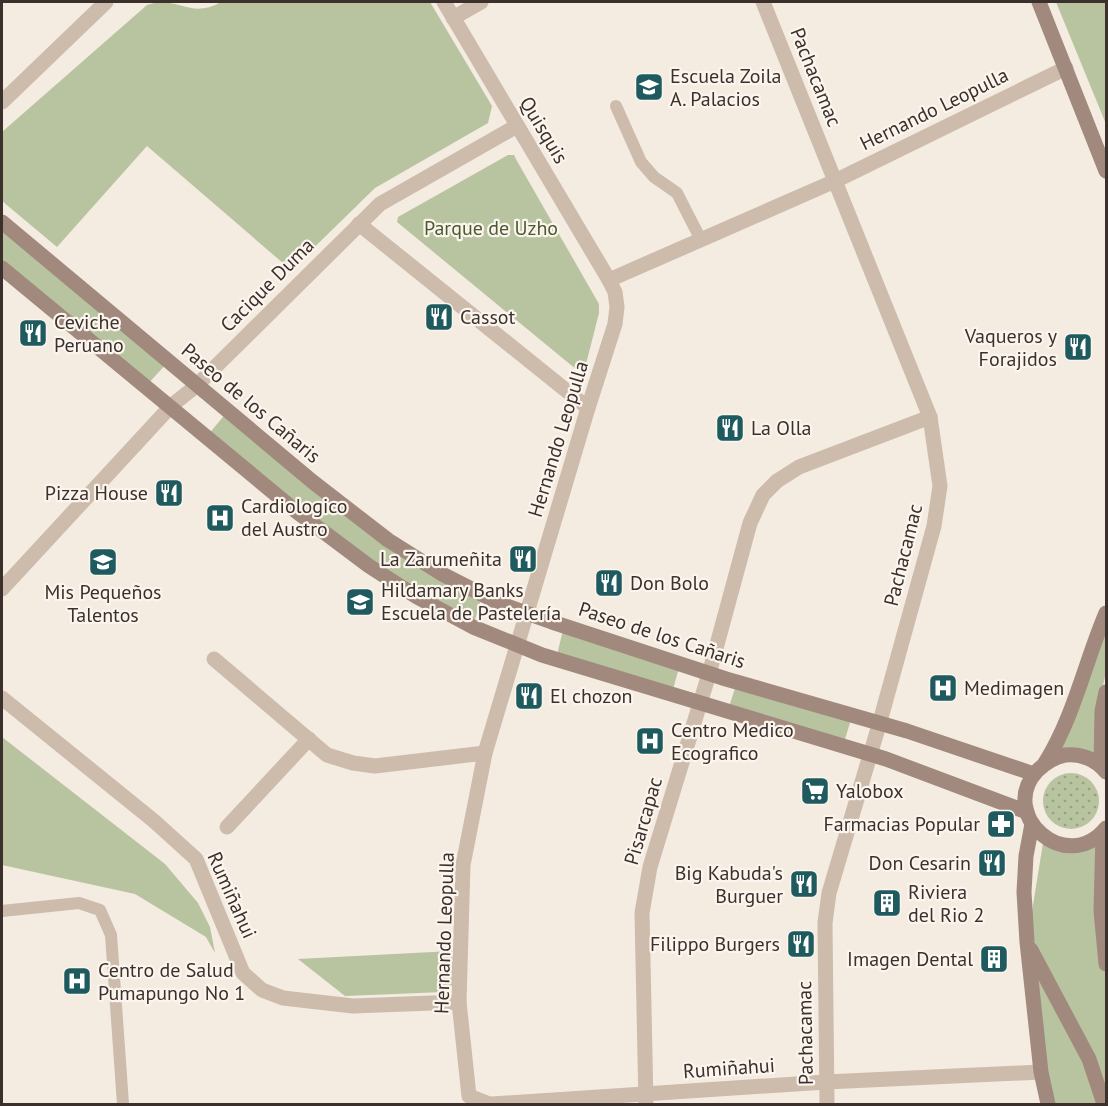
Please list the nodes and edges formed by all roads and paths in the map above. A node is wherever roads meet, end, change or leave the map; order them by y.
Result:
1 (106, 2) edge
2 (444, 2) edge
3 (481, 2) edge
4 (763, 2) edge
5 (1039, 2) edge
6 (453, 18) junction
7 (1066, 68) junction
8 (2, 102) edge
9 (616, 106) dead end
10 (517, 126) junction
11 (1107, 171) edge
12 (835, 182) junction
13 (2, 222) edge
14 (359, 224) junction
15 (701, 240) junction
16 (2, 268) edge
17 (609, 280) junction
18 (196, 386) junction
19 (171, 406) junction
20 (588, 408) junction
21 (930, 417) junction
22 (2, 589) edge
23 (1107, 613) edge
24 (527, 614) junction
25 (518, 646) junction
26 (214, 659) dead end
27 (709, 674) junction
28 (1107, 692) edge
29 (2, 698) edge
30 (700, 702) junction
31 (879, 725) junction
32 (309, 739) junction
33 (485, 753) junction
34 (870, 754) junction
35 (1039, 769) junction
36 (1105, 769) edge
37 (1030, 818) junction
38 (227, 827) dead end
39 (1105, 830) edge
40 (2, 911) edge
41 (1027, 942) junction
42 (1107, 964) edge
43 (459, 1002) junction
44 (1041, 1072) junction
45 (826, 1082) junction
46 (646, 1100) edge
47 (486, 1103) edge
48 (123, 1104) edge
49 (827, 1104) edge
50 (1048, 1104) edge
51 (1104, 1104) edge

1 - 8 street
2 - 6 street, Quisquis
3 - 6 street
4 - 12 street, Pachacamac
5 - 7 main road
6 - 10 street, Quisquis
7 - 11 main road
7 - 12 street, Hernando Leopulla
9 - 15 lane
10 - 14 street, Cacique Duma
10 - 17 street, Quisquis
12 - 15 street, Hernando Leopulla
12 - 21 street, Pachacamac
13 - 18 main road, Paseo de los Cañaris
14 - 18 street, Cacique Duma
14 - 20 street
15 - 17 street, Hernando Leopulla
16 - 19 main road
17 - 20 street, Hernando Leopulla
18 - 19 street, Cacique Duma
18 - 24 main road, Paseo de los Cañaris
19 - 22 street, Cacique Duma
19 - 25 main road
20 - 24 street, Hernando Leopulla
21 - 27 street, Pisarcapac
21 - 31 street, Pachacamac
23 - 35 main road
24 - 25 street, Hernando Leopulla
24 - 27 main road, Paseo de los Cañaris
25 - 30 main road
25 - 33 street, Hernando Leopulla
26 - 32 street
27 - 30 street, Pisarcapac
27 - 31 main road, Paseo de los Cañaris
28 - 36 main road
29 - 43 street, Rumiñahui
30 - 34 main road
30 - 46 street, Pisarcapac
31 - 34 street, Pachacamac
31 - 35 main road, Paseo de los Cañaris
32 - 33 street
32 - 38 street
33 - 43 street, Hernando Leopulla
34 - 37 main road
34 - 45 street, Pachacamac
35 - 36 main road
35 - 37 main road
37 - 39 main road
37 - 41 main road
39 - 42 main road
40 - 48 lane
41 - 44 main road
41 - 51 main road
43 - 47 street, Hernando Leopulla
44 - 45 street, Rumiñahui
44 - 50 main road
45 - 46 street, Rumiñahui
45 - 49 street, Pachacamac
46 - 47 street, Rumiñahui

